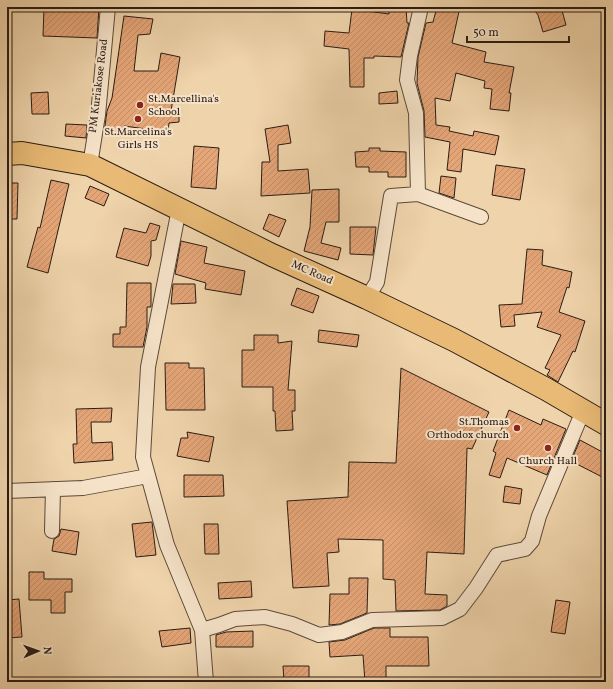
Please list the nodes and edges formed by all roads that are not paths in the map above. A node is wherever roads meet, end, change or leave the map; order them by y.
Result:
1 (108, 7) edge
2 (421, 7) edge
3 (7, 154) edge
4 (90, 165) junction
5 (418, 194) junction
6 (179, 209) junction
7 (482, 217) dead end
8 (367, 298) junction
9 (582, 411) junction
10 (606, 424) edge
11 (148, 476) junction
12 (53, 489) junction
13 (7, 491) edge
14 (52, 531) dead end
15 (202, 630) junction
16 (206, 682) edge

1 - 4 street, PM Kuriakose Road
2 - 5 street
3 - 4 main road, MC Road
4 - 6 main road, MC Road
5 - 7 street
5 - 8 street
6 - 8 main road, MC Road
6 - 11 street
8 - 9 main road, MC Road
9 - 10 main road, MC Road
9 - 15 street
11 - 12 street
11 - 15 street
12 - 13 street
12 - 14 street
15 - 16 street

